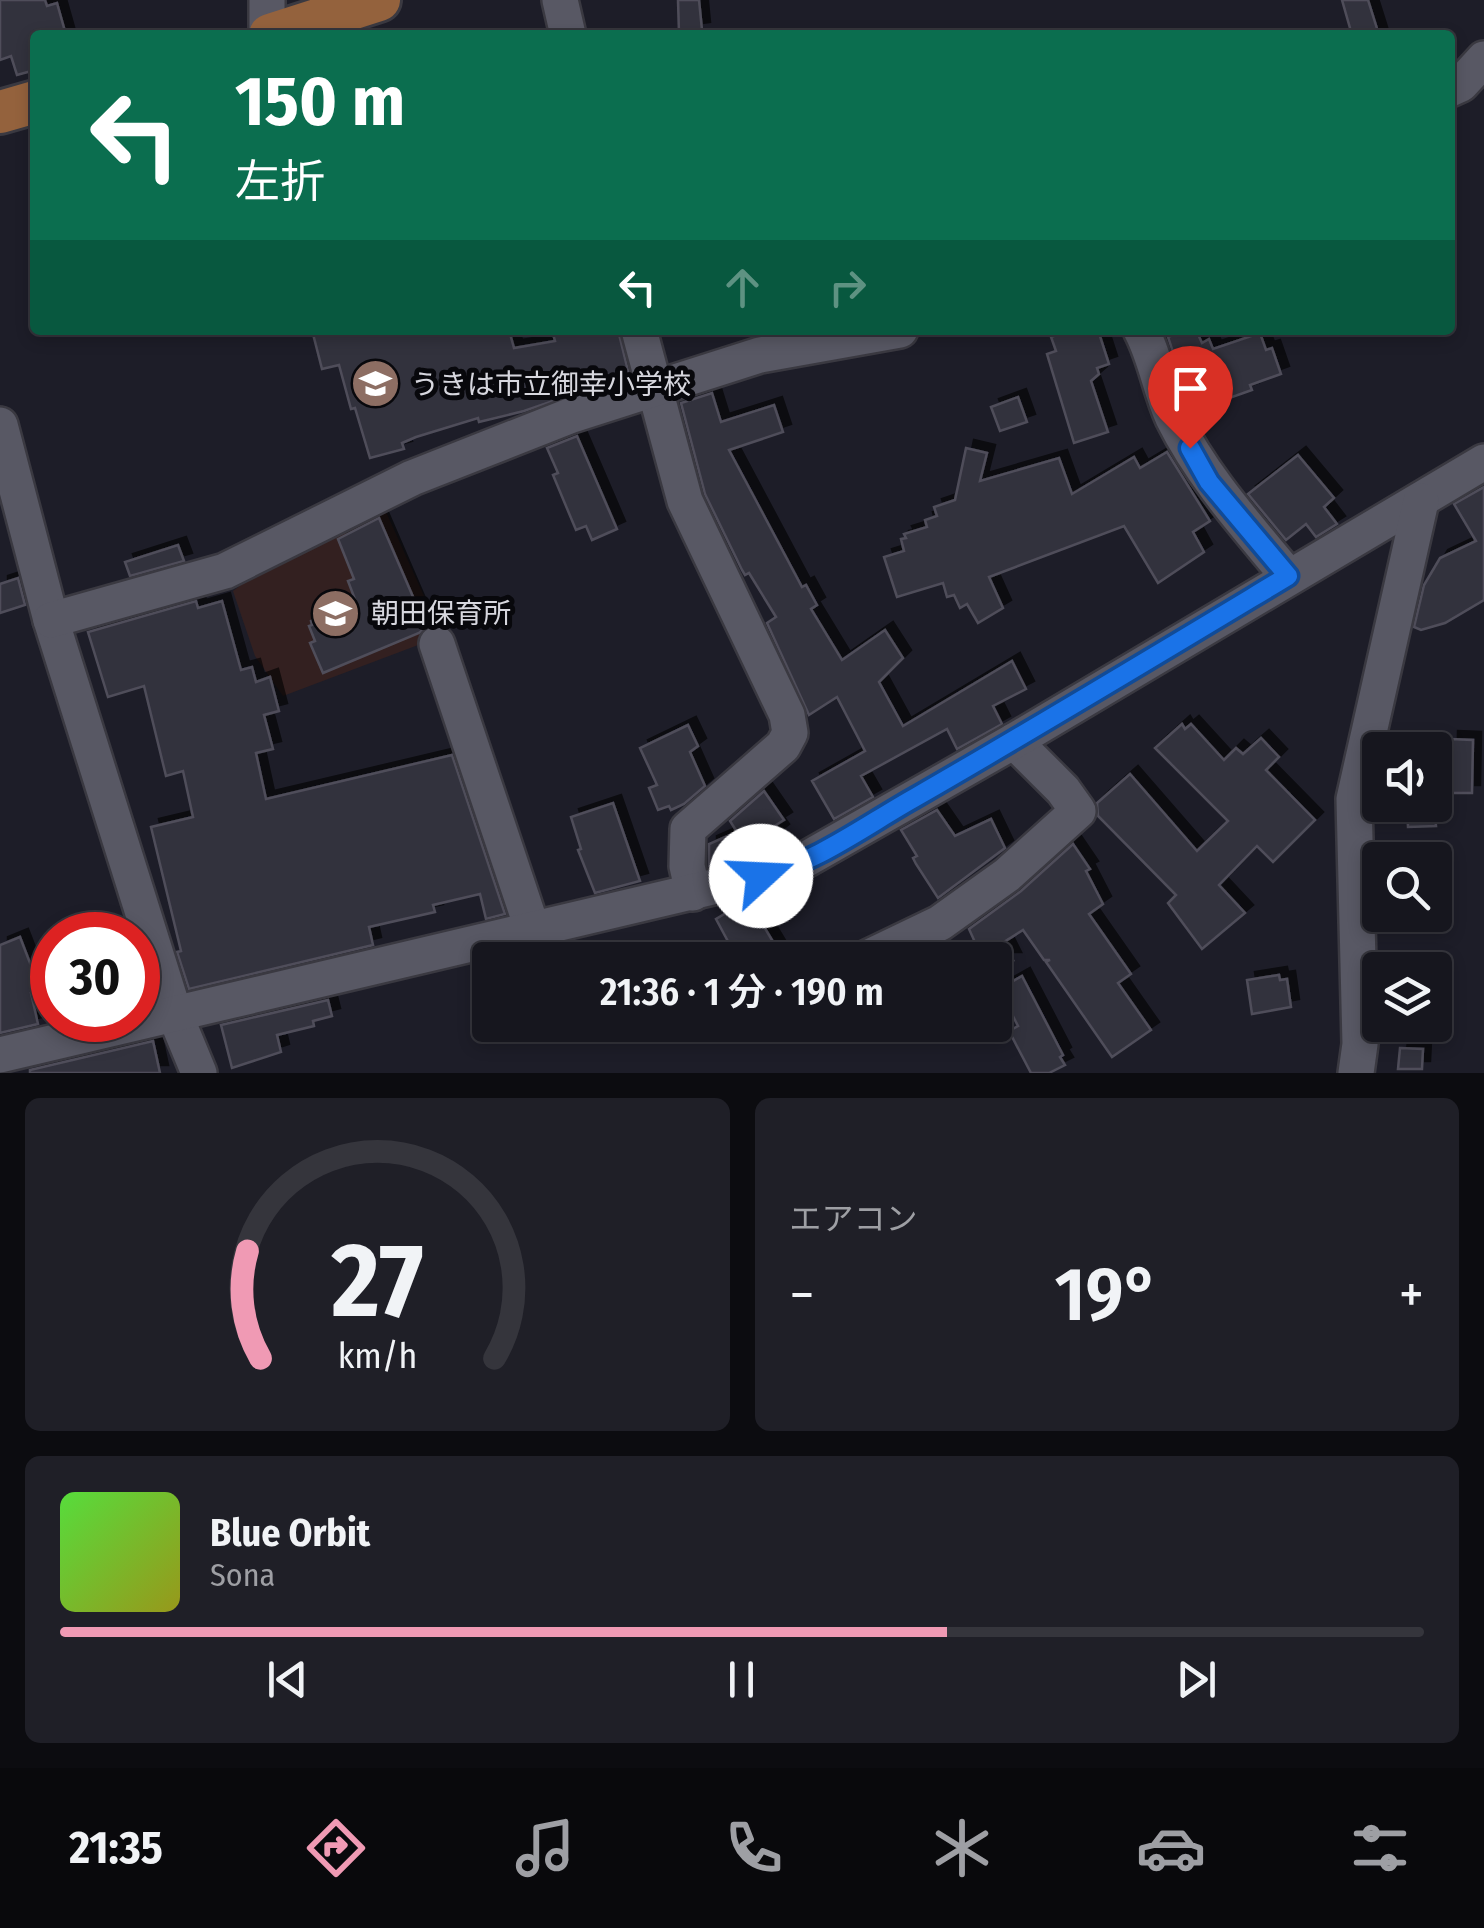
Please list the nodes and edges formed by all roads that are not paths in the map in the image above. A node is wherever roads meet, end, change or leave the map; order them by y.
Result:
1 (267, 0) edge
2 (378, 0) edge
3 (560, 0) edge
4 (269, 30) edge
5 (285, 30) edge
6 (567, 30) edge
7 (1484, 59) edge
8 (1455, 87) edge
9 (30, 103) edge
10 (0, 112) edge
11 (640, 335) edge
12 (872, 335) edge
13 (1144, 335) edge
14 (653, 390) junction
15 (2, 438) edge
16 (1484, 462) edge
17 (1421, 501) junction
18 (1288, 576) junction
19 (51, 620) junction
20 (437, 644) dead end
21 (1014, 741) junction
22 (693, 893) junction
23 (534, 931) junction
24 (900, 942) edge
25 (175, 1015) junction
26 (0, 1056) edge
27 (200, 1073) edge
28 (1356, 1073) edge

1 - 4 street
2 - 5 main road
3 - 6 street
7 - 8 street
9 - 10 main road
11 - 14 street
12 - 14 street
13 - 18 street
14 - 19 street
14 - 22 street
15 - 19 street
16 - 17 street
17 - 18 street
17 - 28 street
18 - 21 street
19 - 25 street
20 - 23 street
21 - 22 street
21 - 24 street
22 - 23 street
23 - 25 street
25 - 26 street
25 - 27 street

